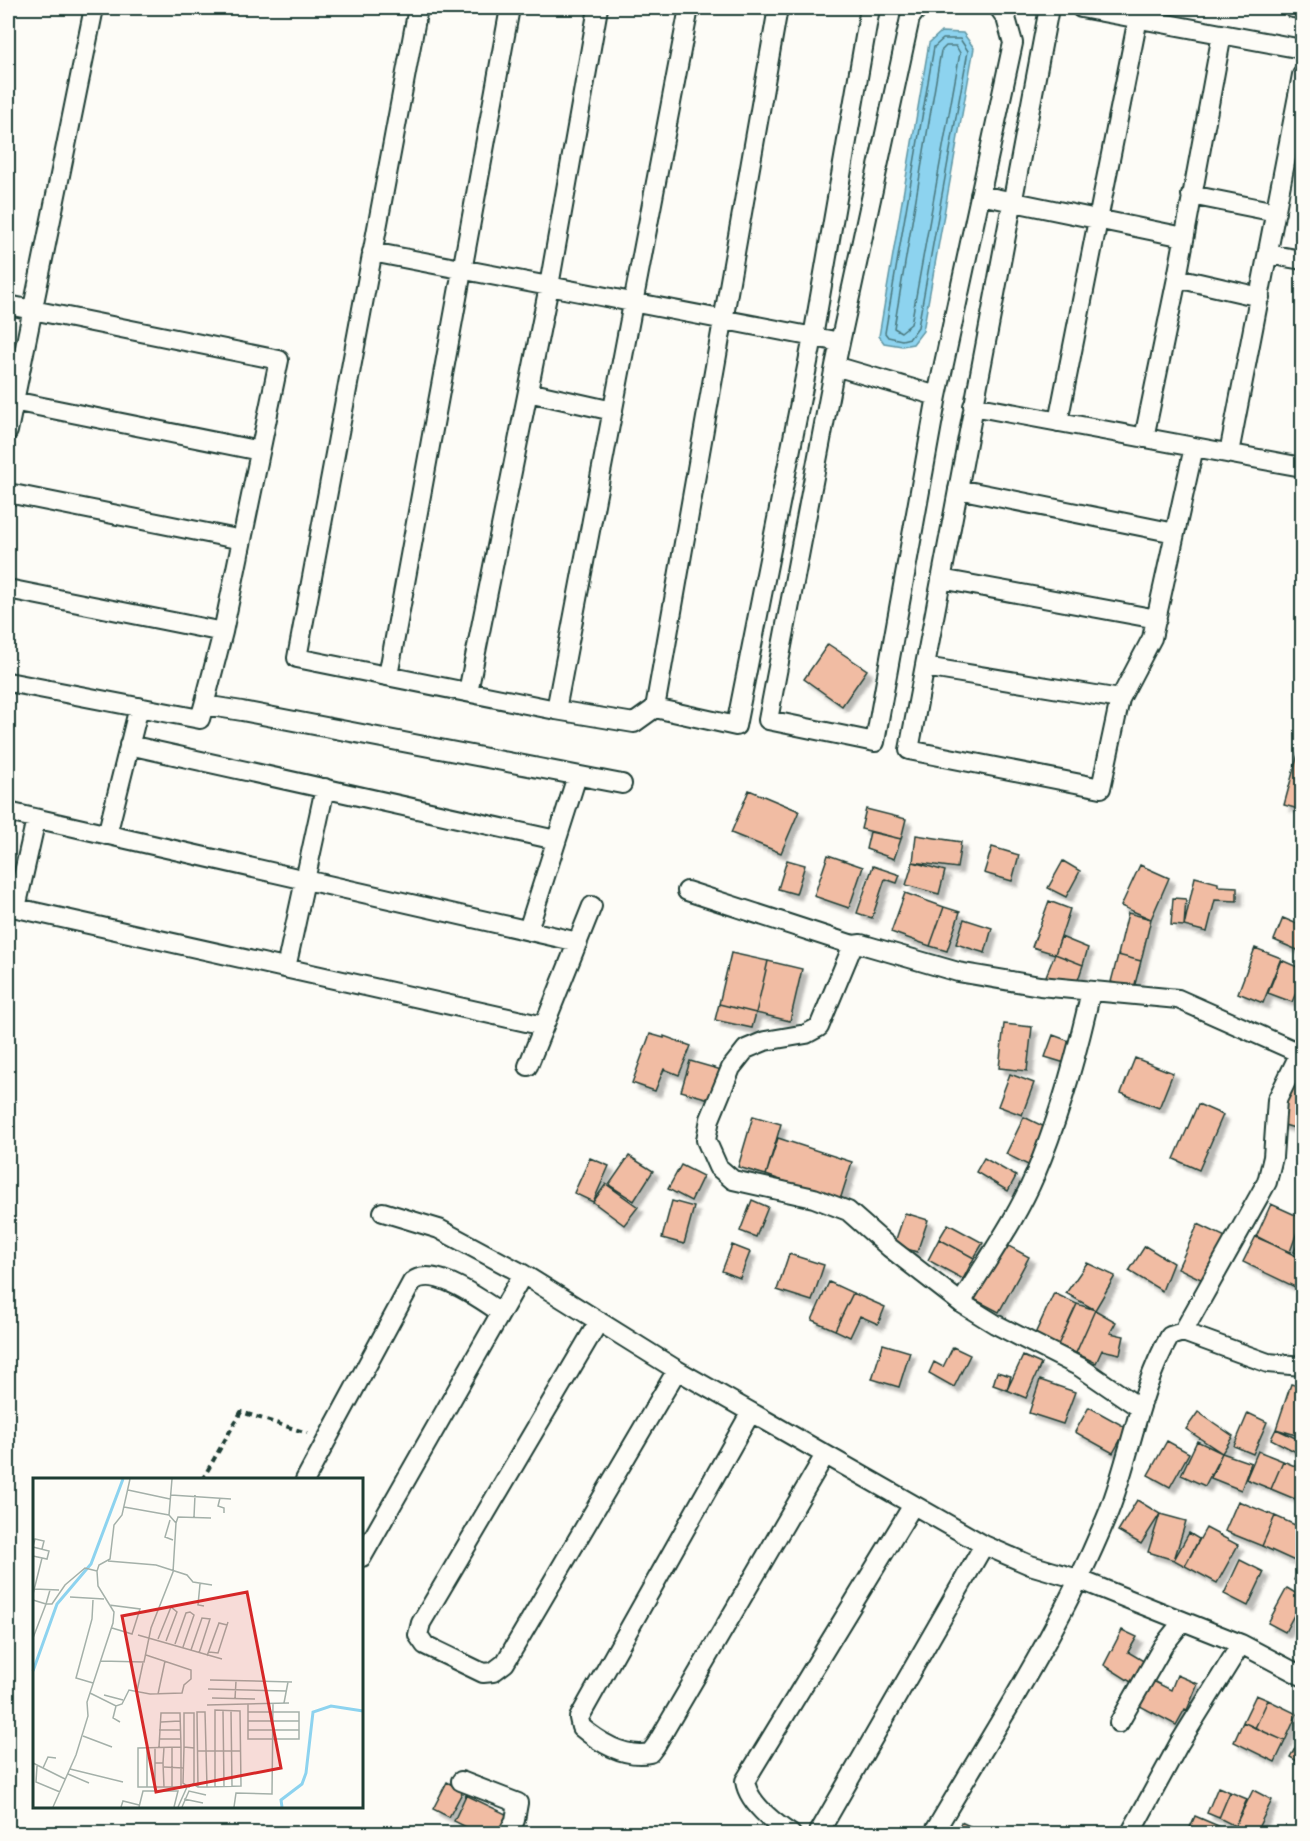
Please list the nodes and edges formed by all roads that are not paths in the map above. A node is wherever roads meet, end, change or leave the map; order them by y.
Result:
1 (94, 8) edge
2 (418, 8) edge
3 (510, 8) edge
4 (598, 8) edge
5 (689, 8) edge
6 (778, 8) edge
7 (870, 8) edge
8 (917, 8) edge
9 (999, 8) edge
10 (1049, 8) edge
11 (1081, 8) edge
12 (1293, 8) edge
13 (1302, 9) edge
14 (1138, 18) junction
15 (1222, 34) junction
16 (1302, 49) edge
17 (1302, 75) edge
18 (980, 195) junction
19 (1191, 195) junction
20 (1011, 201) junction
21 (1276, 212) junction
22 (1098, 219) junction
23 (1184, 237) junction
24 (372, 252) junction
25 (1268, 254) junction
26 (1302, 260) edge
27 (462, 269) junction
28 (1177, 278) junction
29 (549, 286) junction
30 (1260, 297) junction
31 (634, 302) junction
32 (8, 305) edge
33 (32, 310) junction
34 (722, 319) junction
35 (813, 337) junction
36 (840, 342) junction
37 (835, 366) junction
38 (528, 392) junction
39 (938, 396) junction
40 (10, 400) edge
41 (973, 406) junction
42 (614, 411) junction
43 (1058, 422) junction
44 (8, 431) edge
45 (1144, 438) junction
46 (1194, 447) junction
47 (260, 451) junction
48 (1229, 453) junction
49 (1302, 467) edge
50 (958, 489) junction
51 (8, 493) edge
52 (1175, 533) junction
53 (242, 540) junction
54 (941, 579) junction
55 (8, 589) edge
56 (1157, 618) junction
57 (223, 632) junction
58 (925, 667) junction
59 (388, 676) junction
60 (8, 682) edge
61 (468, 692) junction
62 (1120, 699) junction
63 (204, 705) junction
64 (139, 707) junction
65 (655, 708) junction
66 (556, 710) junction
67 (129, 745) junction
68 (577, 776) junction
69 (622, 784) dead end
70 (325, 789) junction
71 (8, 812) edge
72 (36, 819) junction
73 (107, 835) junction
74 (556, 840) junction
75 (305, 880) junction
76 (687, 891) dead end
77 (592, 906) dead end
78 (12, 907) edge
79 (528, 930) junction
80 (578, 942) junction
81 (853, 945) junction
82 (286, 968) junction
83 (1091, 991) junction
84 (544, 1026) junction
85 (1301, 1054) edge
86 (528, 1066) dead end
87 (383, 1212) dead end
88 (523, 1274) junction
89 (961, 1303) junction
90 (500, 1312) junction
91 (599, 1321) junction
92 (1183, 1332) junction
93 (1302, 1366) edge
94 (677, 1370) junction
95 (1140, 1408) junction
96 (752, 1412) junction
97 (825, 1455) junction
98 (306, 1478) edge
99 (913, 1505) junction
100 (984, 1545) junction
101 (363, 1555) edge
102 (1078, 1579) junction
103 (1183, 1621) junction
104 (1240, 1644) junction
105 (1302, 1676) edge
106 (1119, 1723) dead end
107 (461, 1781) dead end
108 (508, 1833) edge
109 (791, 1833) edge
110 (818, 1833) edge
111 (933, 1833) edge
112 (1130, 1833) edge

1 - 33 street
2 - 24 street
3 - 27 street
4 - 29 street
5 - 31 street
6 - 34 street
7 - 35 street
8 - 36 street
9 - 18 street
10 - 20 street
11 - 14 street
12 - 13 street
14 - 15 street
14 - 22 street
15 - 16 street
15 - 19 street
17 - 21 street
18 - 20 street
18 - 39 street
19 - 21 street
19 - 23 street
20 - 22 street
20 - 41 street
21 - 25 street
22 - 23 street
22 - 43 street
23 - 28 street
24 - 27 street
24 - 59 street
25 - 26 street
25 - 30 street
27 - 29 street
27 - 59 street
28 - 30 street
28 - 45 street
29 - 31 street
29 - 38 street
30 - 48 street
31 - 34 street
31 - 42 street
32 - 33 street
33 - 40 street
33 - 47 street
34 - 35 street
34 - 65 street
35 - 36 street
35 - 65 street
36 - 37 street
37 - 39 street
37 - 39 street
38 - 42 street
38 - 61 street
40 - 44 street
40 - 47 street
41 - 43 street
41 - 50 street
42 - 66 street
43 - 45 street
45 - 46 street
46 - 48 street
46 - 52 street
47 - 53 street
48 - 49 street
50 - 52 street
50 - 54 street
51 - 53 street
52 - 56 street
53 - 57 street
54 - 56 street
54 - 58 street
55 - 57 street
56 - 62 street
57 - 63 street
58 - 62 street
58 - 62 street
59 - 61 street
60 - 64 street
61 - 66 street
63 - 64 street
63 - 68 street
64 - 67 street
65 - 66 street
67 - 70 street
67 - 73 street
68 - 69 street
68 - 74 street
70 - 74 street
70 - 75 street
71 - 72 street
72 - 73 street
72 - 78 street
73 - 75 street
74 - 79 street
75 - 79 street
75 - 82 street
76 - 81 street
77 - 80 street
78 - 82 street
79 - 80 street
80 - 84 street
81 - 83 street
81 - 89 street
82 - 84 street
83 - 85 street
83 - 89 street
84 - 86 street
85 - 92 street
87 - 88 street
88 - 90 street
88 - 91 street
89 - 95 street
90 - 98 street
90 - 101 street
91 - 94 street
91 - 94 street
92 - 93 street
92 - 95 street
94 - 96 street
95 - 102 street
96 - 97 street
96 - 97 street
97 - 99 street
99 - 100 street
99 - 109 street
100 - 102 street
100 - 110 street
102 - 103 street
102 - 111 street
103 - 104 street
103 - 106 street
104 - 105 street
104 - 112 street
107 - 108 street

